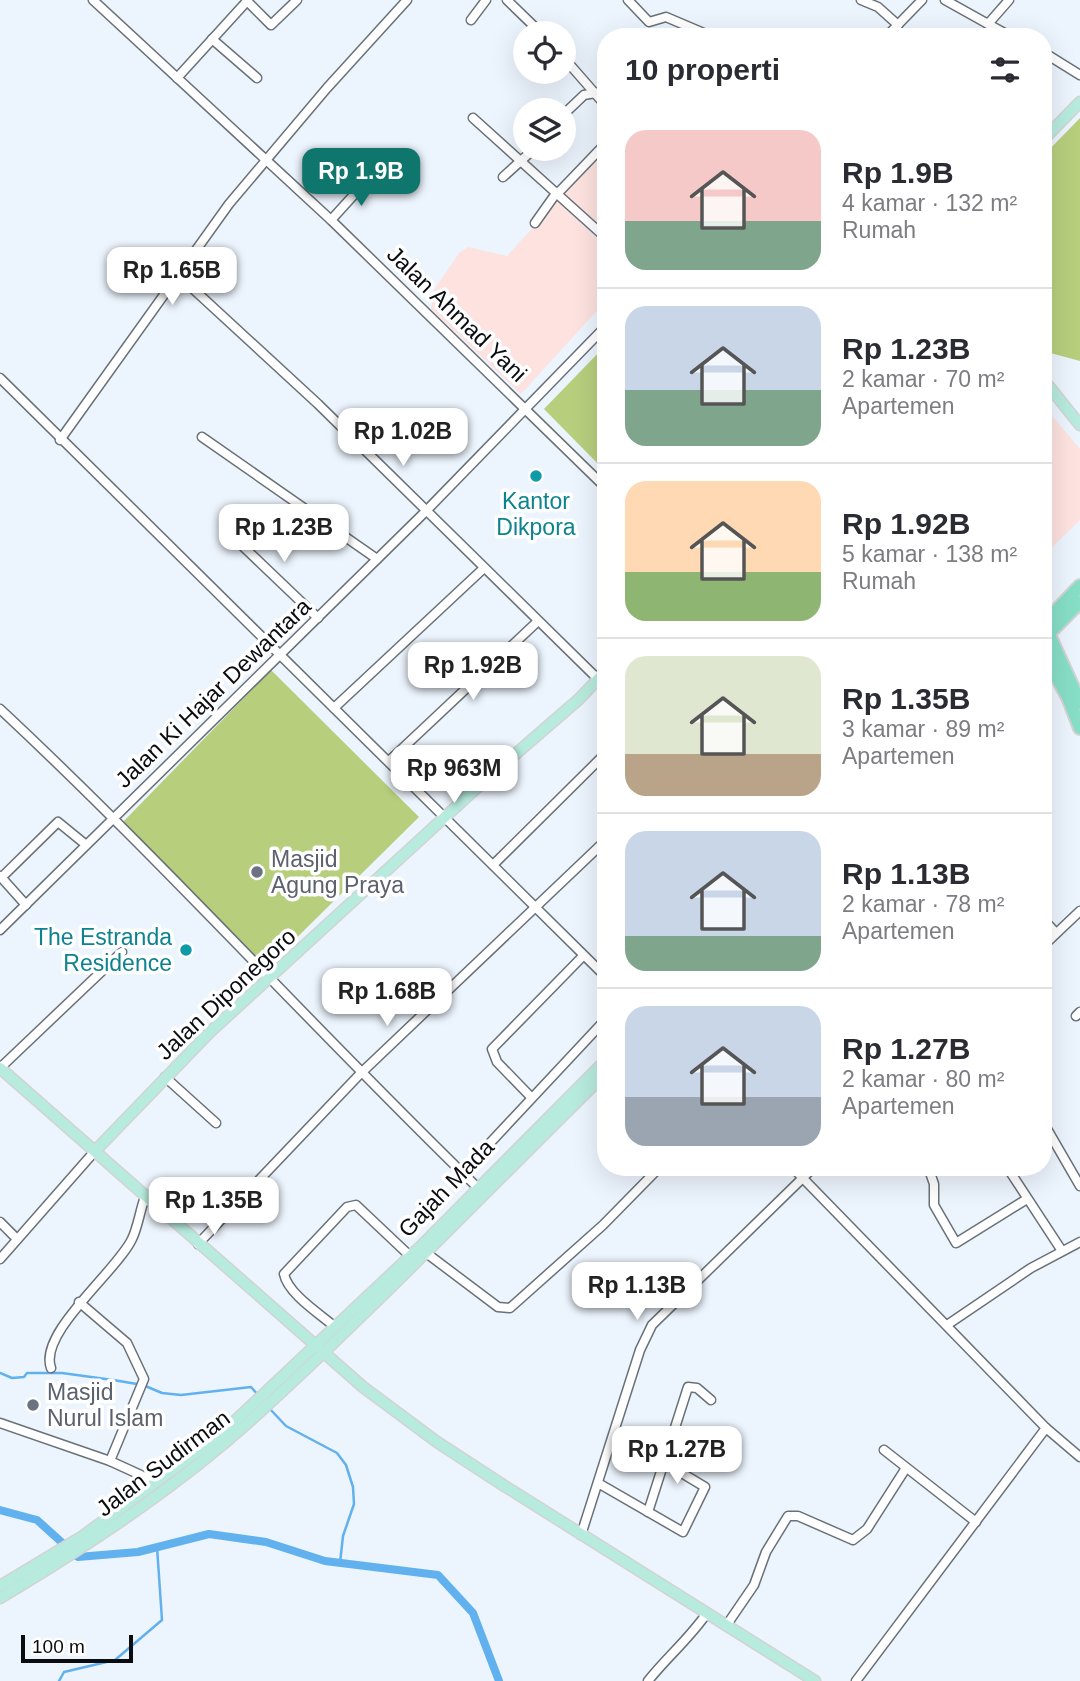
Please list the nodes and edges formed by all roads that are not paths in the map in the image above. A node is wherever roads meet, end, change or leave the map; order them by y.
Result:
1 (93, 0) edge
2 (298, 0) edge
3 (407, 0) edge
4 (486, 0) edge
5 (628, 0) edge
6 (861, 0) edge
7 (922, 0) edge
8 (945, 0) edge
9 (1009, 0) edge
10 (247, 1) edge
11 (511, 1) edge
12 (471, 20) dead end
13 (530, 21) edge
14 (989, 24) junction
15 (898, 25) junction
16 (692, 28) edge
17 (895, 28) edge
18 (996, 28) edge
19 (212, 39) junction
20 (1052, 58) edge
21 (576, 73) edge
22 (1080, 75) edge
23 (177, 78) junction
24 (257, 78) dead end
25 (591, 92) junction
26 (597, 92) edge
27 (597, 98) edge
28 (576, 101) edge
29 (1080, 103) edge
30 (473, 118) dead end
31 (1052, 131) edge
32 (597, 152) edge
33 (264, 159) junction
34 (521, 162) junction
35 (371, 176) dead end
36 (503, 177) dead end
37 (557, 193) junction
38 (331, 220) junction
39 (535, 223) dead end
40 (597, 229) edge
41 (178, 275) junction
42 (597, 336) edge
43 (0, 378) edge
44 (1052, 389) edge
45 (528, 409) junction
46 (1078, 418) edge
47 (202, 437) dead end
48 (60, 440) junction
49 (597, 479) edge
50 (425, 512) junction
51 (229, 533) dead end
52 (377, 559) junction
53 (484, 568) junction
54 (1080, 586) edge
55 (1080, 602) edge
56 (1052, 617) edge
57 (318, 618) junction
58 (1052, 620) edge
59 (537, 622) junction
60 (1052, 638) edge
61 (280, 655) junction
62 (1052, 667) edge
63 (597, 679) edge
64 (597, 688) edge
65 (1080, 703) edge
66 (334, 708) junction
67 (0, 709) edge
68 (1080, 729) edge
69 (389, 761) junction
70 (597, 762) edge
71 (446, 817) junction
72 (112, 818) junction
73 (85, 844) junction
74 (597, 849) edge
75 (493, 865) junction
76 (1, 876) edge
77 (26, 905) junction
78 (536, 908) junction
79 (1080, 911) edge
80 (1052, 929) edge
81 (0, 930) edge
82 (1056, 933) junction
83 (1052, 937) edge
84 (122, 952) dead end
85 (583, 956) junction
86 (597, 969) edge
87 (272, 978) junction
88 (597, 1028) edge
89 (0, 1068) edge
90 (597, 1070) edge
91 (360, 1074) junction
92 (165, 1077) junction
93 (597, 1081) edge
94 (530, 1096) junction
95 (216, 1122) dead end
96 (545, 1126) junction
97 (1052, 1138) edge
98 (490, 1143) dead end
99 (95, 1151) junction
100 (651, 1176) edge
101 (931, 1176) edge
102 (1013, 1176) edge
103 (802, 1178) joint
104 (476, 1186) junction
105 (1080, 1186) edge
106 (145, 1197) junction
107 (1027, 1199) junction
108 (0, 1222) edge
109 (17, 1239) junction
110 (1080, 1242) edge
111 (198, 1244) junction
112 (423, 1251) junction
113 (1062, 1251) junction
114 (410, 1256) junction
115 (0, 1259) edge
116 (79, 1302) junction
117 (947, 1325) junction
118 (335, 1327) junction
119 (316, 1344) junction
120 (324, 1352) junction
121 (51, 1368) dead end
122 (269, 1396) junction
123 (710, 1400) dead end
124 (0, 1423) edge
125 (1046, 1428) junction
126 (884, 1450) dead end
127 (1080, 1457) edge
128 (110, 1461) junction
129 (665, 1463) junction
130 (906, 1468) junction
131 (156, 1482) junction
132 (598, 1483) junction
133 (648, 1512) junction
134 (976, 1521) junction
135 (581, 1535) junction
136 (85, 1540) junction
137 (54, 1559) junction
138 (0, 1586) edge
139 (0, 1598) edge
140 (707, 1614) junction
141 (726, 1626) junction
142 (809, 1679) edge
143 (649, 1681) edge
144 (856, 1681) edge

1 - 23 street, Jalan Ahmad Yani
2 - 10 street
3 - 33 street
4 - 12 street
5 - 16 street
6 - 15 street
7 - 15 street
8 - 14 street
9 - 14 street
10 - 19 street
11 - 13 street
14 - 18 street
15 - 17 street
19 - 23 street
19 - 24 street
20 - 22 street
21 - 25 street
23 - 33 street, Jalan Ahmad Yani
25 - 26 street
25 - 27 street
25 - 28 street
29 - 31 main road
30 - 34 street
32 - 37 street
33 - 38 street, Jalan Ahmad Yani
33 - 41 street
34 - 36 street
34 - 37 street
35 - 38 street
37 - 39 street
37 - 40 street
38 - 45 street, Jalan Ahmad Yani
41 - 48 street
41 - 50 street
42 - 45 street, Jalan Ki Hajar Dewantara
43 - 48 street
44 - 46 main road
45 - 49 street, Jalan Ahmad Yani
45 - 50 street, Jalan Ki Hajar Dewantara
47 - 52 street
48 - 61 street
50 - 52 street, Jalan Ki Hajar Dewantara
50 - 53 street
51 - 57 street
52 - 57 street, Jalan Ki Hajar Dewantara
53 - 59 street
53 - 66 street
54 - 56 highway
55 - 58 highway
57 - 61 street, Jalan Ki Hajar Dewantara
59 - 63 street
59 - 69 street
60 - 65 highway
61 - 66 street
61 - 72 street, Jalan Ki Hajar Dewantara
62 - 68 highway
64 - 71 main road, Jalan Diponegoro
66 - 69 street
67 - 72 street
69 - 71 street
70 - 75 street
71 - 75 street
71 - 87 main road, Jalan Diponegoro
72 - 73 street, Jalan Ki Hajar Dewantara
72 - 87 street
73 - 76 street
73 - 77 street, Jalan Ki Hajar Dewantara
74 - 78 street
75 - 78 street
76 - 77 street
77 - 81 street, Jalan Ki Hajar Dewantara
78 - 85 street
78 - 91 street
79 - 82 street
80 - 82 street
82 - 83 street
84 - 89 street
85 - 86 street
85 - 94 street
87 - 91 street
87 - 92 main road, Jalan Diponegoro
88 - 94 street
89 - 99 main road
90 - 96 main road, Gajah Mada
91 - 104 street
91 - 111 street
92 - 95 street
92 - 99 main road, Jalan Diponegoro
93 - 96 main road, Gajah Mada
94 - 98 street
96 - 104 main road, Gajah Mada
96 - 112 main road, Gajah Mada
97 - 105 street
99 - 106 main road
99 - 109 street
100 - 112 street
101 - 107 street
102 - 107 street
103 - 117 street
103 - 132 street
104 - 112 main road, Gajah Mada
106 - 111 main road
106 - 116 street
107 - 113 street
108 - 109 street
109 - 115 street
110 - 113 street
111 - 119 main road
112 - 114 main road, Gajah Mada
112 - 120 main road, Gajah Mada
113 - 117 street
114 - 118 main road, Gajah Mada
114 - 118 street
116 - 121 street
116 - 128 street
117 - 125 street
118 - 119 main road, Gajah Mada
119 - 120 main road
119 - 122 main road, Gajah Mada
120 - 122 main road, Gajah Mada
120 - 135 main road
122 - 131 main road
122 - 136 main road, Jalan Sudirman
123 - 129 street
124 - 128 street
125 - 127 street
125 - 134 street
126 - 130 street
128 - 131 street
129 - 133 street
129 - 133 street
130 - 134 street
130 - 141 street
131 - 136 main road
132 - 133 street
132 - 135 street
134 - 144 street
135 - 140 main road
136 - 137 main road
137 - 138 main road
137 - 139 main road
140 - 141 main road
140 - 143 street
141 - 142 main road

